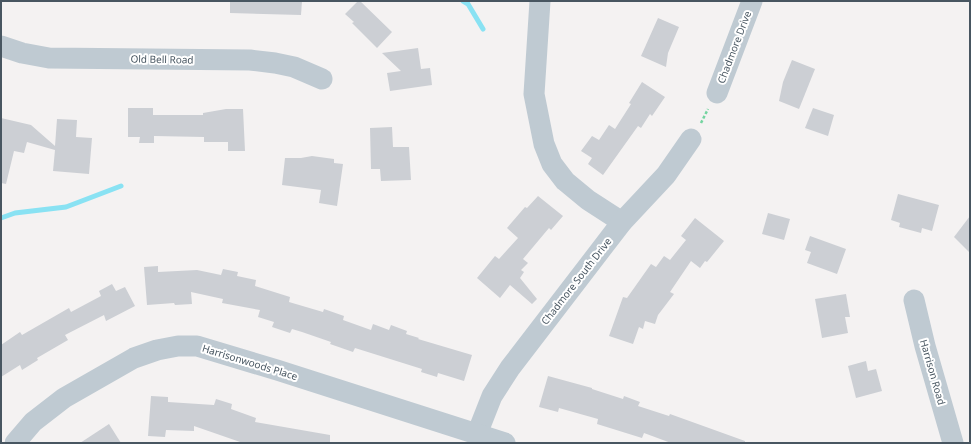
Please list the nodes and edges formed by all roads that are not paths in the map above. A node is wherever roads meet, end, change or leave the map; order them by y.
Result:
1 (540, 1) edge
2 (752, 1) edge
3 (1, 46) edge
4 (322, 79) dead end
5 (717, 93) road end
6 (691, 139) road end
7 (622, 222) junction
8 (914, 300) dead end
9 (477, 434) junction
10 (16, 443) edge
11 (505, 443) edge
12 (953, 443) edge

1 - 7 street
2 - 5 street, Chadmore Drive
3 - 4 street, Old Bell Road
6 - 7 street, Chadmore South Drive
7 - 9 street, Chadmore South Drive
8 - 12 street, Harrison Road
9 - 10 street, Harrisonwoods Place
9 - 11 street, Harrisonwoods Place

